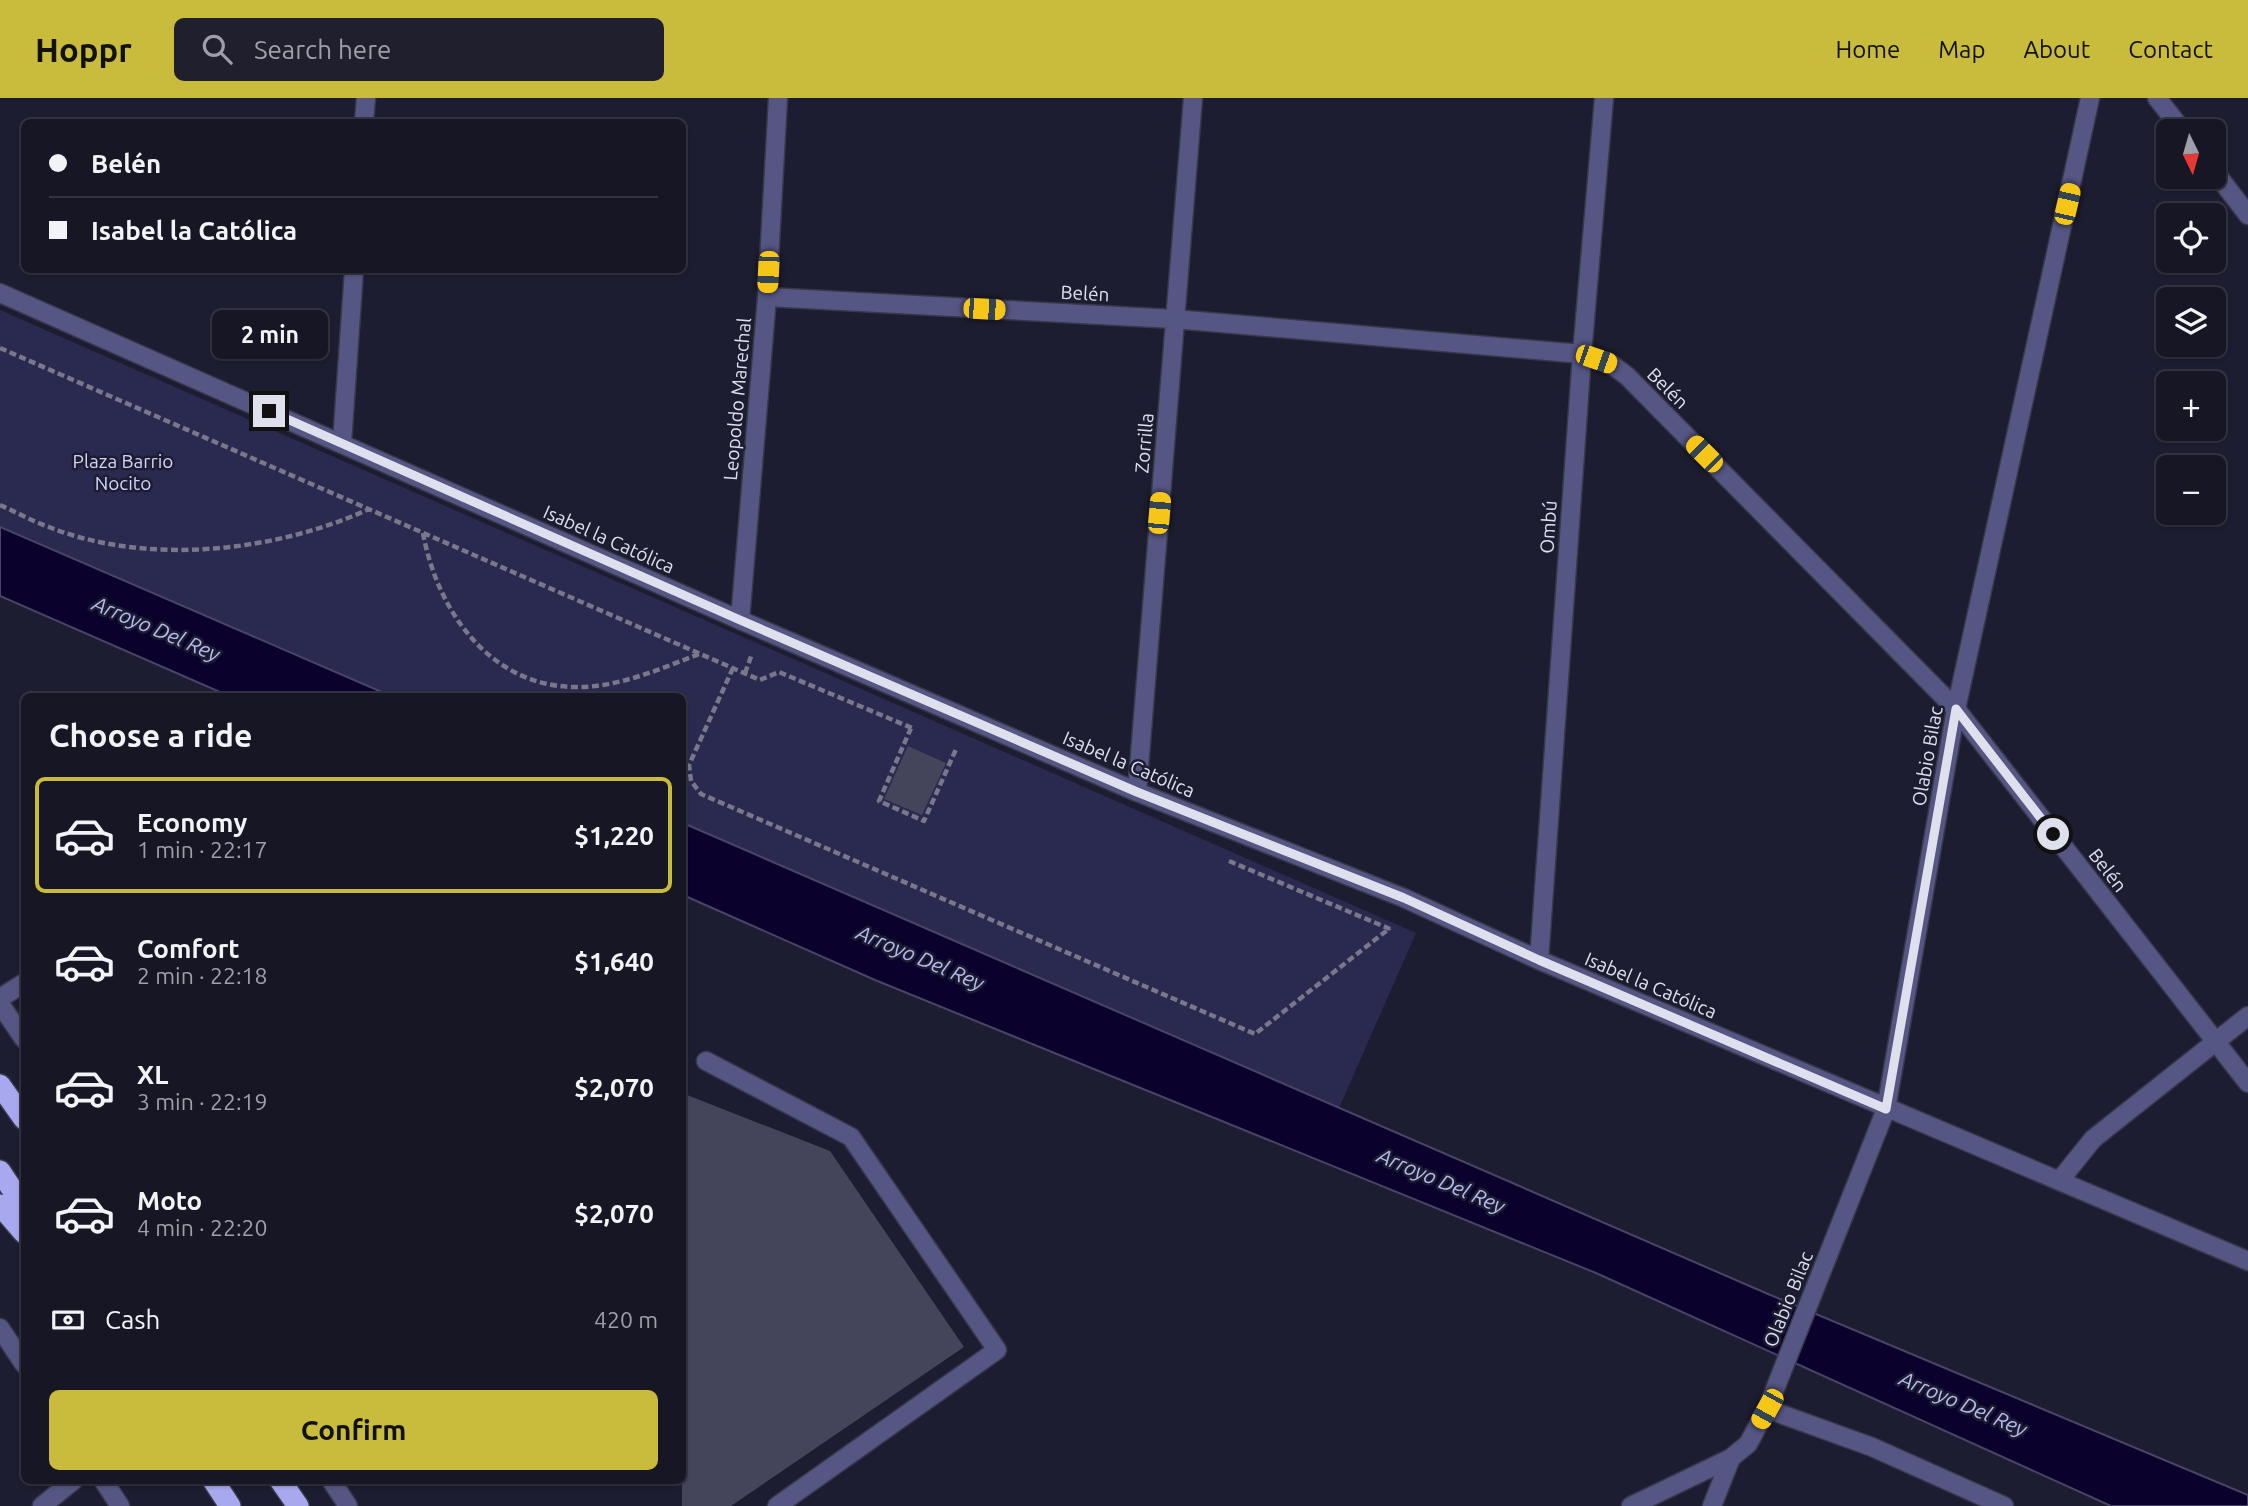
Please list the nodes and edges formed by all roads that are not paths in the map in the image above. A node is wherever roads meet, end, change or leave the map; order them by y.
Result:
1 (366, 98) edge
2 (778, 98) edge
3 (1192, 98) edge
4 (1604, 98) edge
5 (2090, 98) edge
6 (2157, 98) edge
7 (364, 119) edge
8 (2174, 119) edge
9 (2226, 187) edge
10 (2248, 215) edge
11 (354, 273) edge
12 (0, 293) edge
13 (767, 297) junction
14 (1174, 318) junction
15 (1581, 354) junction
16 (342, 443) junction
17 (740, 620) junction
18 (1956, 709) junction
19 (1137, 792) junction
20 (1539, 960) junction
21 (21, 985) edge
22 (0, 998) edge
23 (0, 1004) edge
24 (2248, 1016) edge
25 (21, 1035) edge
26 (2214, 1042) junction
27 (706, 1061) dead end
28 (2248, 1083) edge
29 (0, 1085) edge
30 (1886, 1109) junction
31 (21, 1115) edge
32 (0, 1171) edge
33 (2060, 1180) junction
34 (21, 1202) edge
35 (0, 1205) edge
36 (21, 1230) edge
37 (2248, 1261) edge
38 (0, 1328) edge
39 (21, 1360) edge
40 (1767, 1409) junction
41 (1731, 1458) junction
42 (69, 1484) edge
43 (106, 1484) edge
44 (216, 1484) edge
45 (283, 1484) edge
46 (334, 1484) edge
47 (42, 1506) edge
48 (120, 1506) edge
49 (230, 1506) edge
50 (298, 1506) edge
51 (348, 1506) edge
52 (777, 1506) edge
53 (1630, 1506) edge
54 (1712, 1506) edge
55 (2004, 1506) edge

1 - 7 street
2 - 13 street, Leopoldo Marechal
3 - 14 street, Zorrilla
4 - 15 street, Ombú
5 - 18 street, Olabio Bilac
6 - 8 street
9 - 10 street
11 - 16 street
12 - 16 street, Isabel la Católica
13 - 14 street, Belén
13 - 17 street, Leopoldo Marechal
14 - 15 street, Belén
14 - 19 street, Zorrilla
15 - 18 street, Belén
15 - 20 street, Ombú
16 - 17 street, Isabel la Católica
17 - 19 street, Isabel la Católica
18 - 26 street, Belén
18 - 30 street, Olabio Bilac
19 - 20 street, Isabel la Católica
20 - 30 street, Isabel la Católica
21 - 22 street
23 - 25 street
24 - 26 street
26 - 28 street, Belén
26 - 33 street
27 - 52 street
29 - 31 highway
30 - 33 street, Isabel la Católica
30 - 40 street, Olabio Bilac
32 - 34 highway
33 - 37 street, Isabel la Católica
35 - 36 highway
38 - 39 street
40 - 41 street, Olabio Bilac
40 - 55 street
41 - 53 street
41 - 54 street
42 - 47 street
43 - 48 street
44 - 49 highway
45 - 50 highway
46 - 51 street

